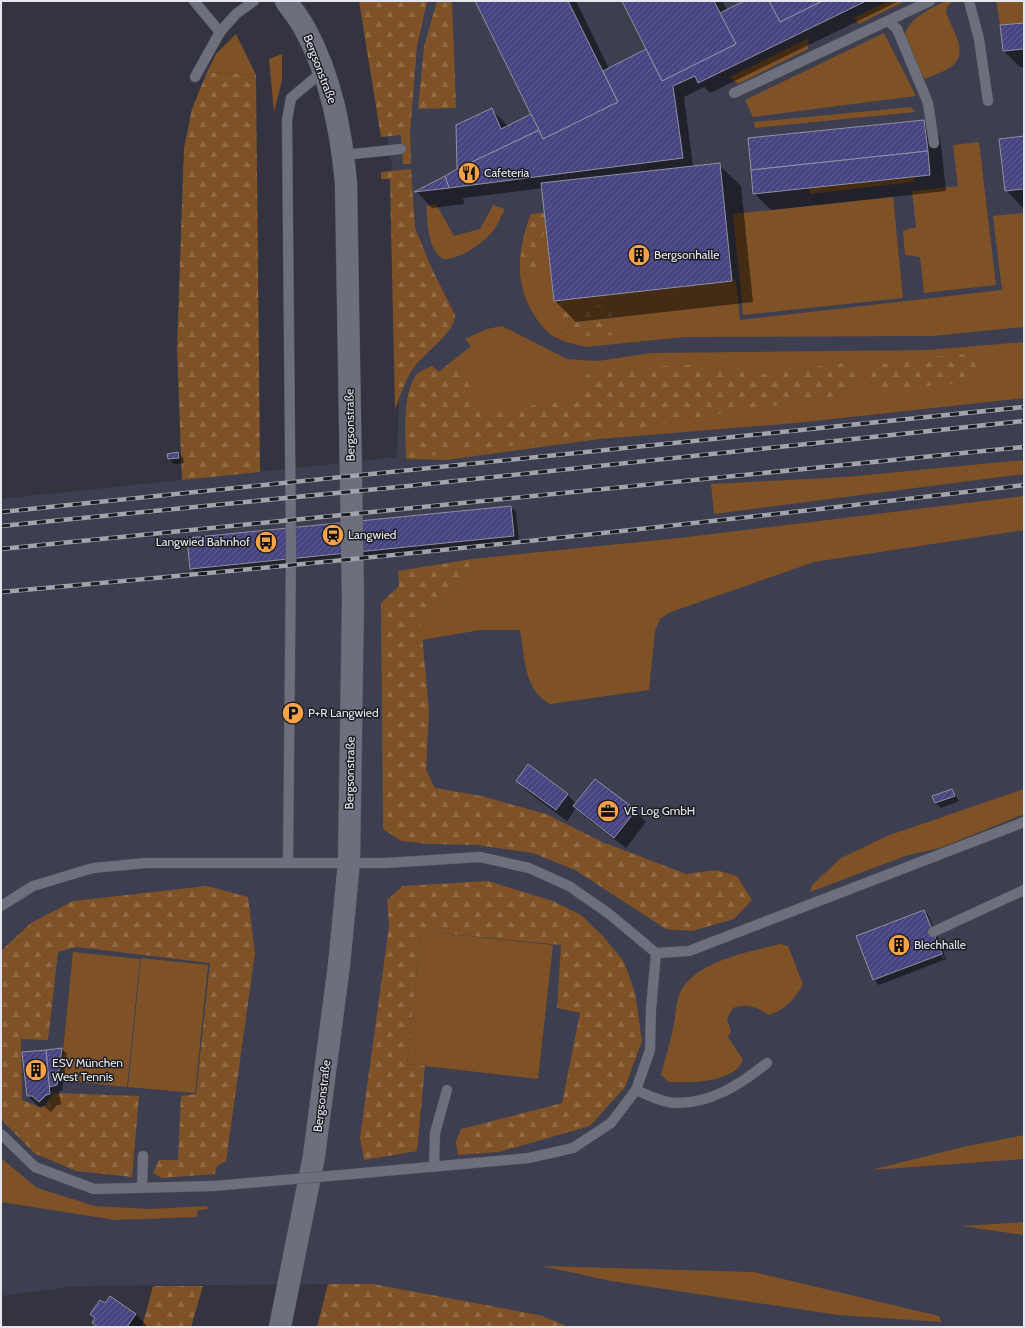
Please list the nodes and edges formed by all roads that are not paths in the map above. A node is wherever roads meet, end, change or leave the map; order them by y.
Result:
1 (194, 1) edge
2 (254, 1) edge
3 (286, 1) edge
4 (930, 1) edge
5 (968, 1) edge
6 (888, 21) junction
7 (220, 32) junction
8 (323, 71) junction
9 (195, 76) dead end
10 (734, 93) dead end
11 (988, 101) dead end
12 (934, 143) dead end
13 (401, 149) dead end
14 (344, 155) junction
15 (1024, 822) edge
16 (349, 862) junction
17 (288, 863) junction
18 (1024, 890) edge
19 (1, 906) edge
20 (933, 932) dead end
21 (656, 953) junction
22 (767, 1063) dead end
23 (447, 1090) dead end
24 (636, 1090) junction
25 (1, 1134) edge
26 (143, 1156) dead end
27 (434, 1167) junction
28 (142, 1188) junction
29 (280, 1327) edge

1 - 7 lane
2 - 7 lane
3 - 8 street, Bergsonstraße
4 - 6 lane
5 - 11 lane
6 - 10 lane
6 - 12 lane
7 - 9 lane
8 - 14 street, Bergsonstraße
8 - 17 lane
13 - 14 lane
14 - 16 street, Bergsonstraße
15 - 21 lane
16 - 17 lane
16 - 21 lane
16 - 29 street, Bergsonstraße
17 - 19 lane
18 - 20 lane
21 - 24 lane
22 - 24 lane
23 - 27 lane
24 - 27 lane
25 - 28 lane
26 - 28 lane
27 - 28 lane, bridge

